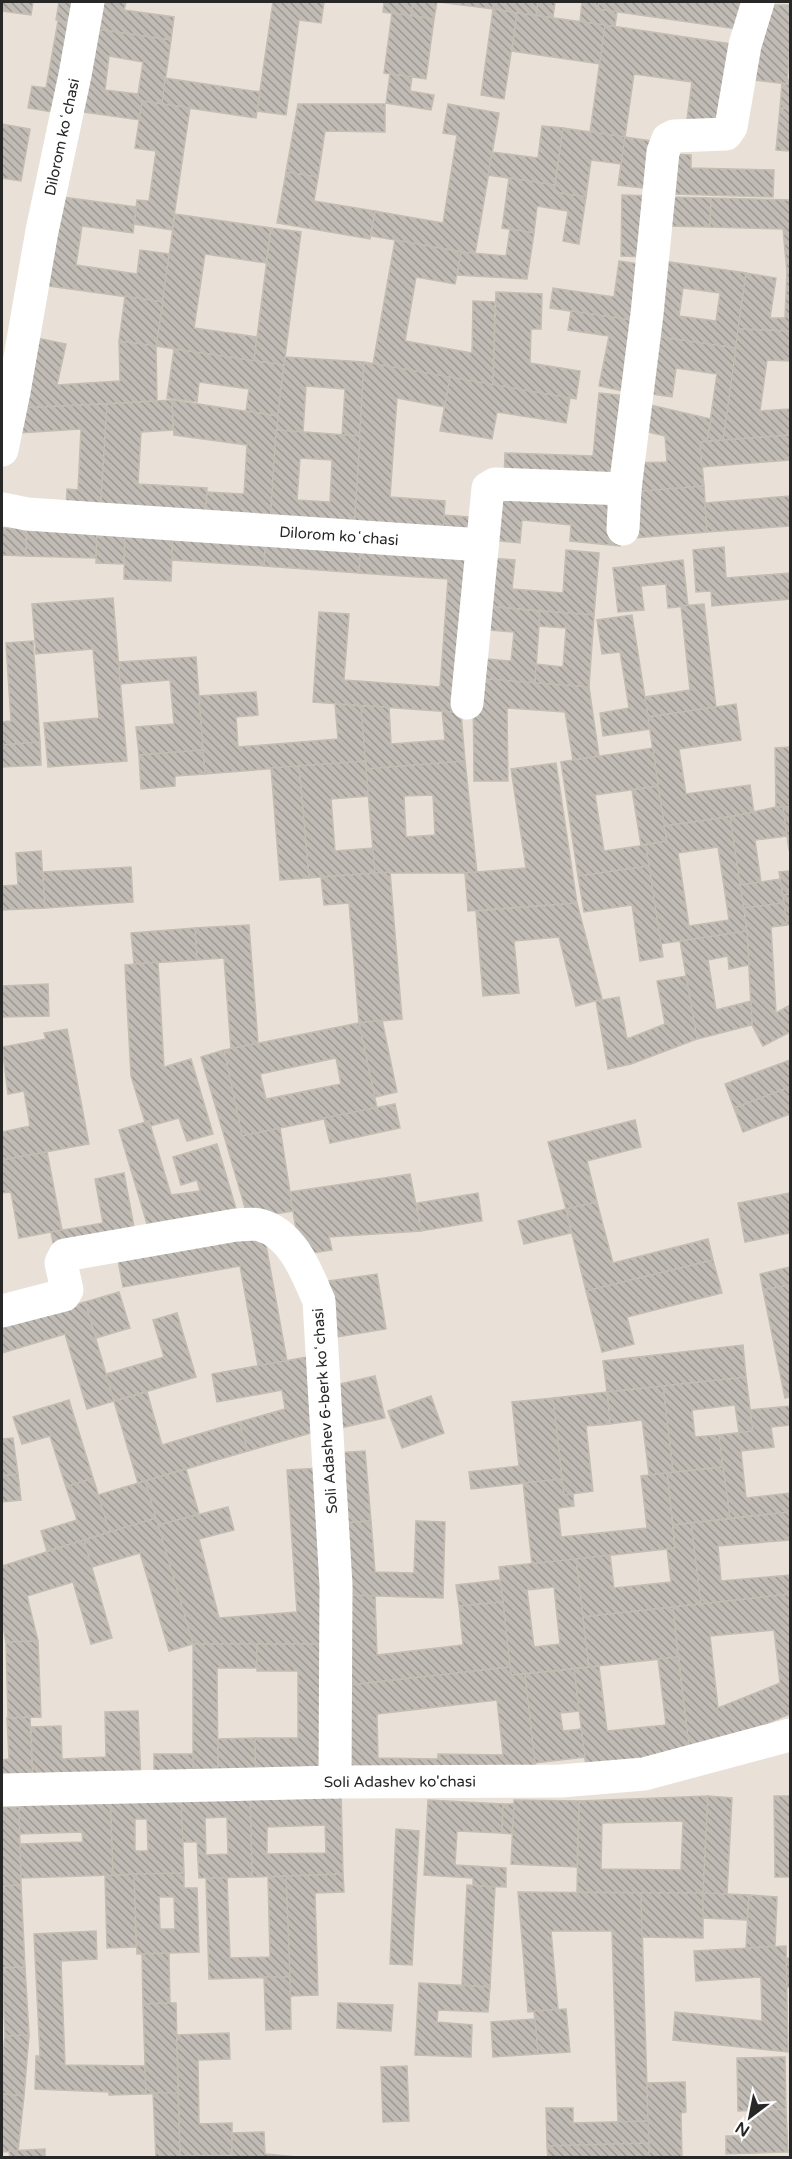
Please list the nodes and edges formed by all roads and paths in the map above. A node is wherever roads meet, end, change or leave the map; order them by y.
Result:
1 (88, 2) edge
2 (758, 2) edge
3 (2, 442) edge
4 (625, 489) junction
5 (2, 509) edge
6 (623, 529) dead end
7 (482, 545) junction
8 (468, 703) dead end
9 (2, 1311) edge
10 (790, 1735) edge
11 (335, 1782) junction
12 (2, 1790) edge

1 - 3 street, Dilorom koʻchasi
2 - 4 street
4 - 6 street
4 - 7 street
5 - 7 street, Dilorom koʻchasi
7 - 8 street
9 - 11 street, Soli Adashev 6-berk koʻchasi
10 - 11 street, Soli Adashev ko'chasi
11 - 12 street, Soli Adashev ko'chasi

